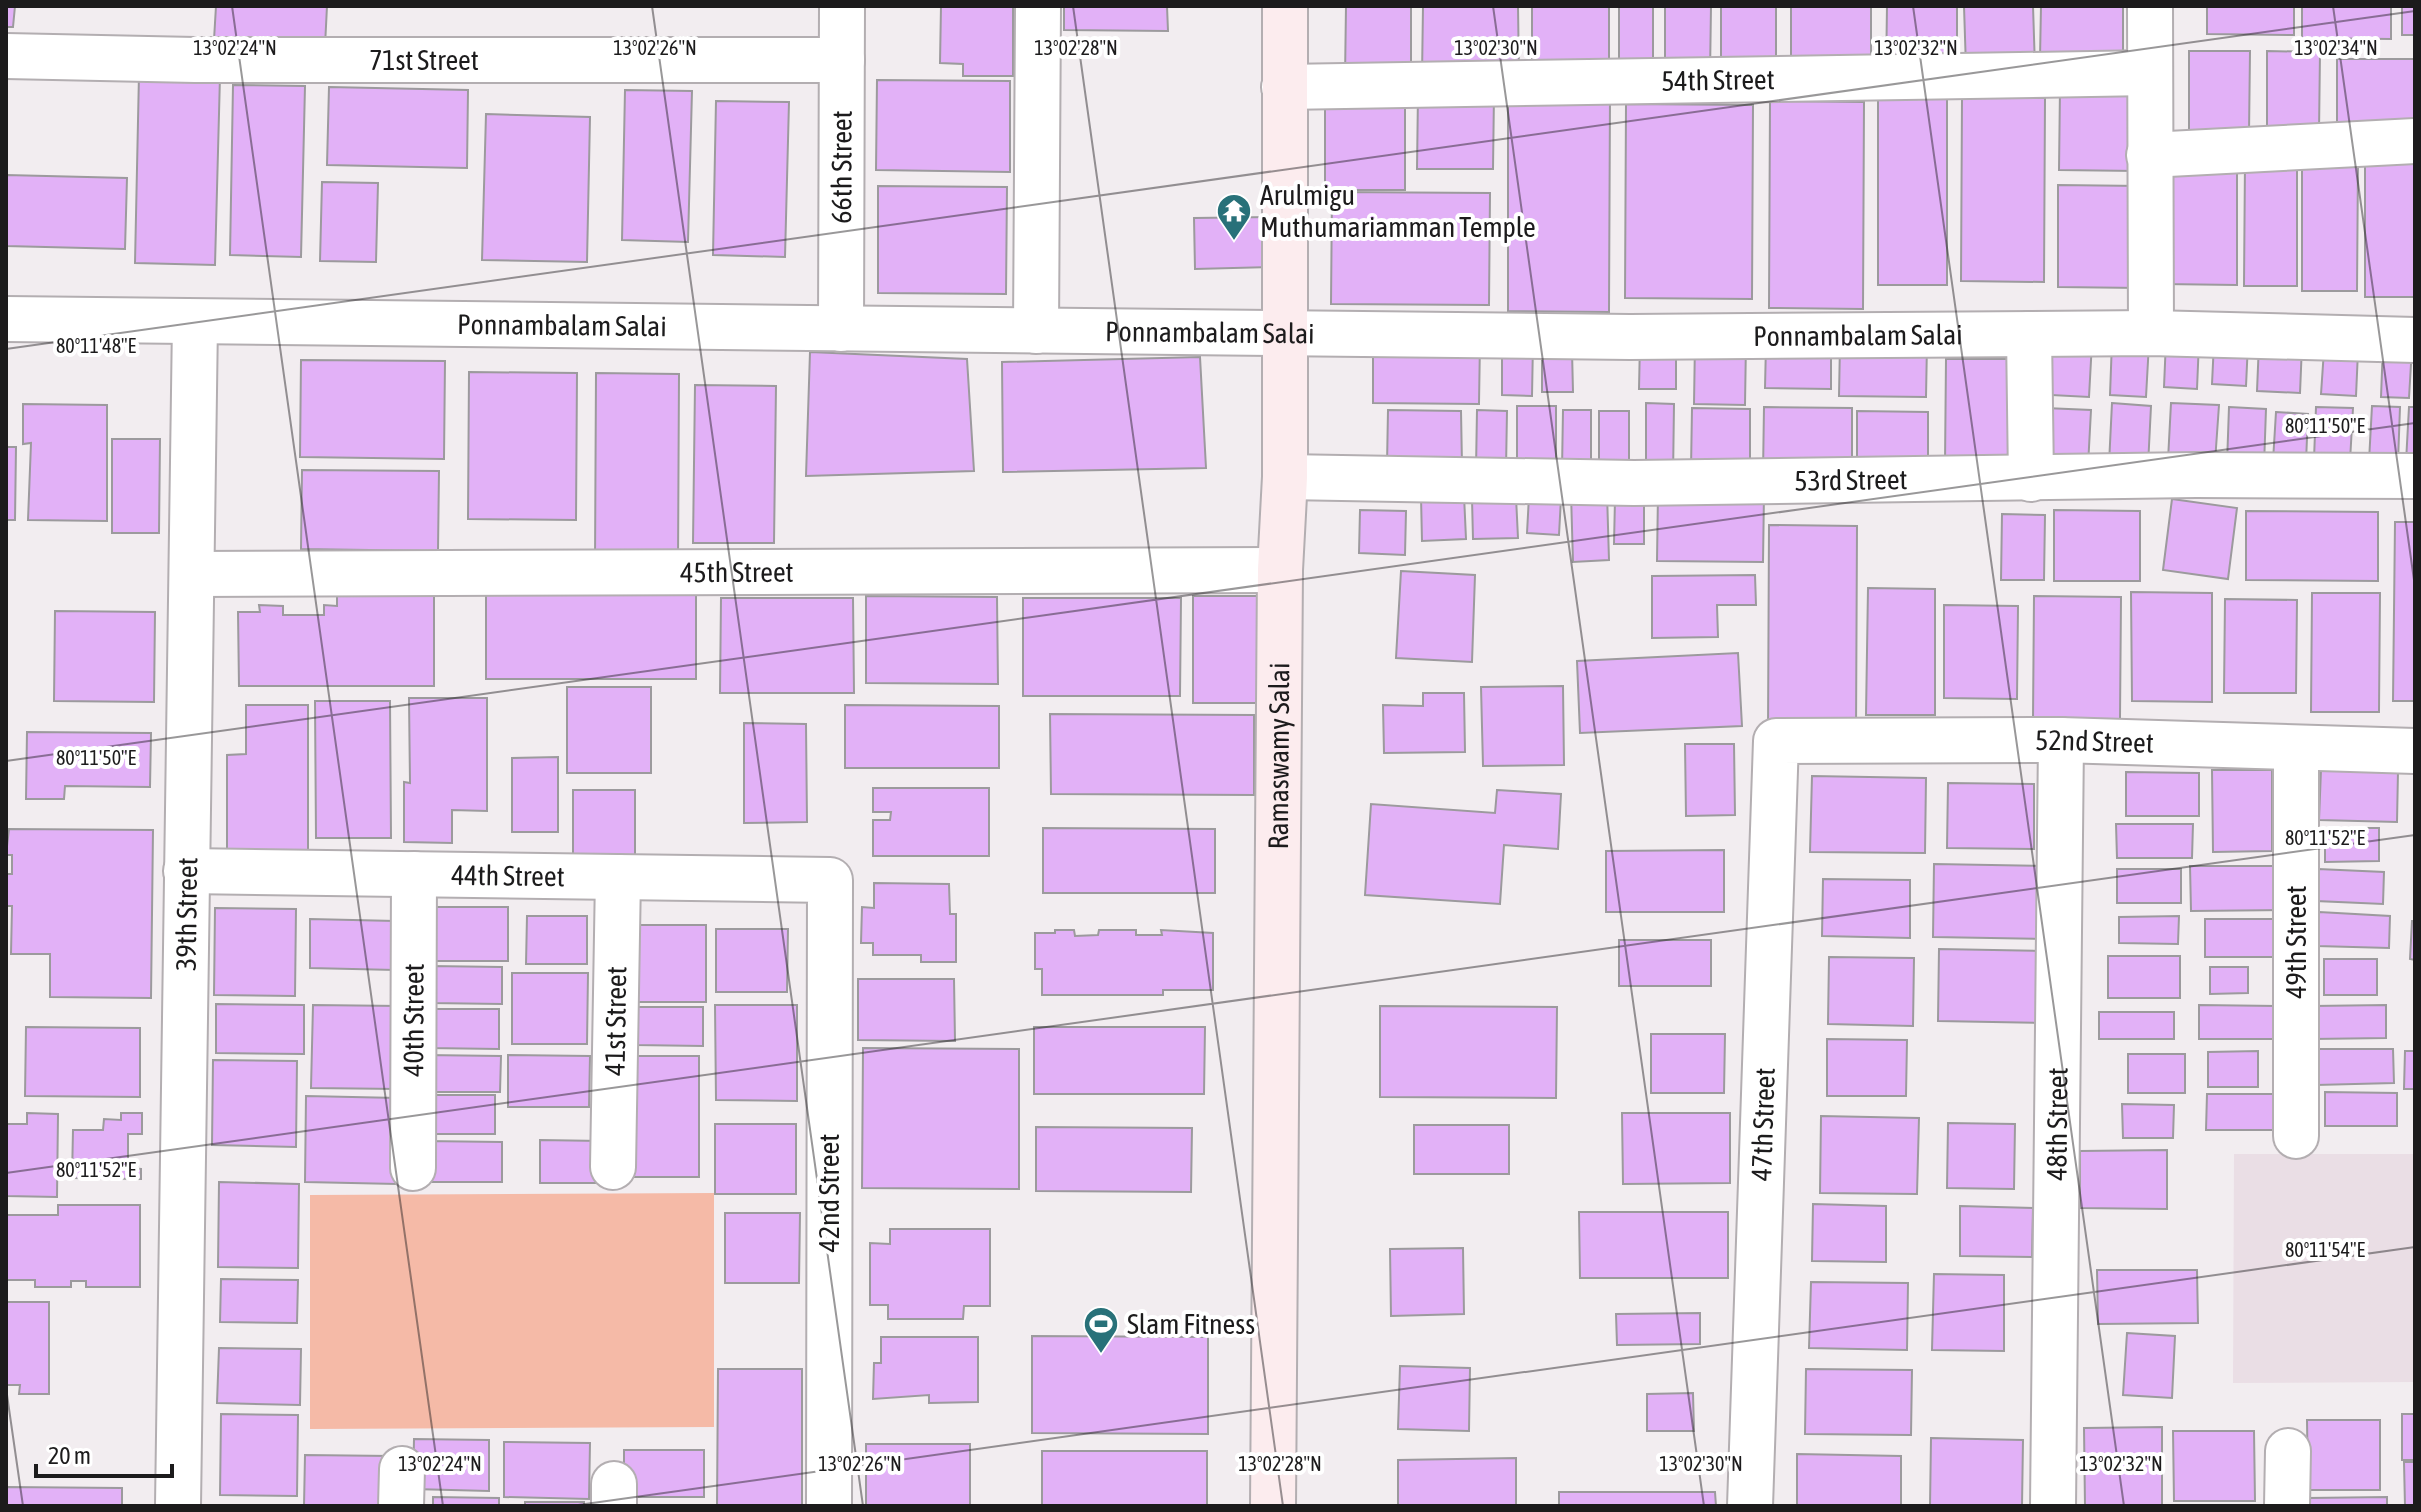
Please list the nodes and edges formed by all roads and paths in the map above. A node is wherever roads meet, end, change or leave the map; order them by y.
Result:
1 (842, 6) edge
2 (1038, 6) edge
3 (1285, 6) edge
4 (2150, 6) edge
5 (6, 56) edge
6 (842, 60) junction
7 (2150, 73) junction
8 (1284, 87) junction
9 (2415, 141) edge
10 (2149, 155) junction
11 (6, 319) edge
12 (195, 322) junction
13 (841, 329) junction
14 (1036, 331) junction
15 (2151, 333) junction
16 (1283, 334) junction
17 (2029, 334) junction
18 (2415, 340) edge
19 (2415, 476) edge
20 (1285, 477) junction
21 (2031, 479) junction
22 (1280, 570) junction
23 (193, 574) junction
24 (2061, 740) junction
25 (1776, 741) joint
26 (2296, 748) junction
27 (2415, 751) edge
28 (186, 871) junction
29 (414, 874) junction
30 (618, 877) junction
31 (830, 880) joint
32 (2296, 1136) dead end
33 (613, 1167) dead end
34 (413, 1168) dead end
35 (2288, 1451) dead end
36 (178, 1506) edge
37 (829, 1506) edge
38 (1273, 1506) edge
39 (1750, 1506) edge
40 (2053, 1506) edge
41 (2287, 1506) edge

1 - 6 street, 66th Street
2 - 14 street
3 - 8 street, Ramaswamy Salai
4 - 7 street
5 - 6 street, 71st Street
6 - 13 street, 66th Street
7 - 8 street, 54th Street
7 - 10 street
8 - 16 street, Ramaswamy Salai
9 - 10 street
10 - 15 street
11 - 12 street, Ponnambalam Salai
12 - 13 street, Ponnambalam Salai
12 - 23 street, 39th Street
13 - 14 street, Ponnambalam Salai
14 - 16 street, Ponnambalam Salai
15 - 17 street, Ponnambalam Salai
15 - 18 street, Ponnambalam Salai
16 - 17 street, Ponnambalam Salai
16 - 20 street, Ramaswamy Salai
17 - 21 street
19 - 21 street, 53rd Street
20 - 21 street, 53rd Street
20 - 22 street, Ramaswamy Salai
22 - 23 street, 45th Street
22 - 38 street, Ramaswamy Salai
23 - 28 street, 39th Street
24 - 25 street, 52nd Street
24 - 26 street, 52nd Street
24 - 40 street, 48th Street
25 - 39 street, 47th Street
26 - 27 street, 52nd Street
26 - 32 street, 49th Street
28 - 29 street, 44th Street
28 - 36 street, 39th Street
29 - 30 street, 44th Street
29 - 34 street, 40th Street
30 - 31 street, 44th Street
30 - 33 street, 41st Street
31 - 37 street, 42nd Street
35 - 41 street

